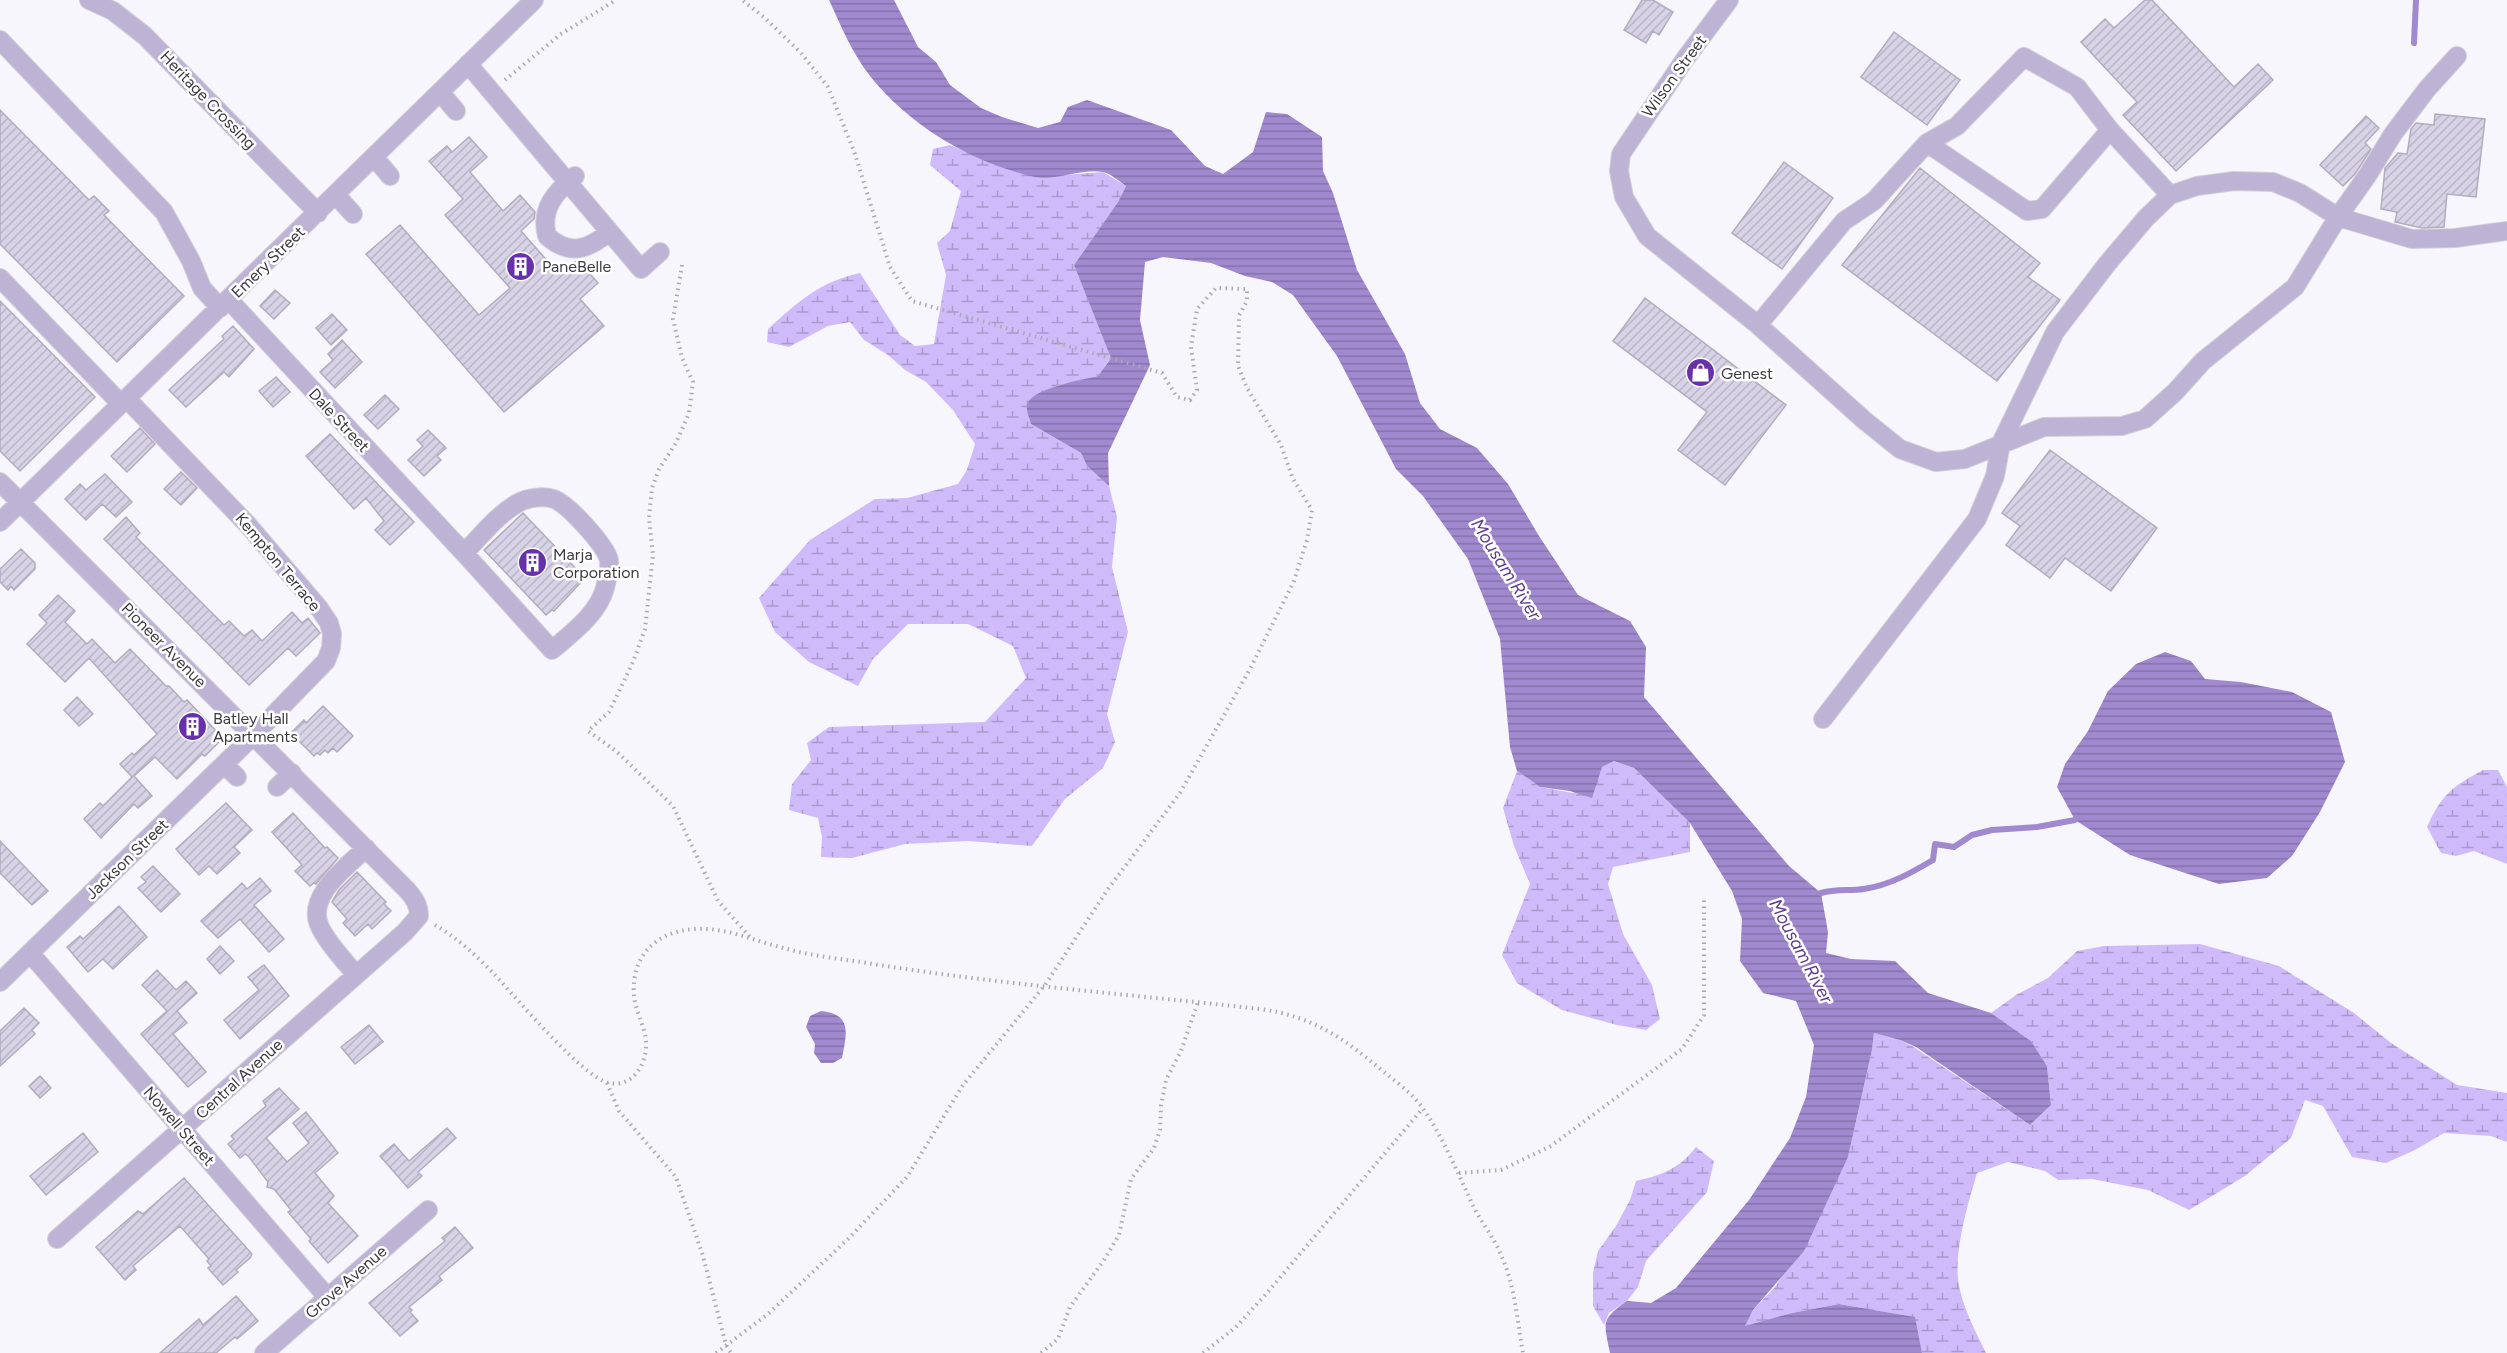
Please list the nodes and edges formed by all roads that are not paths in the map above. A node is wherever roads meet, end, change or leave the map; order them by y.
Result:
1 (89, 0) edge
2 (1729, 0) edge
3 (524, 3) edge
4 (0, 40) edge
5 (2457, 56) dead end
6 (468, 64) junction
7 (440, 92) junction
8 (456, 111) dead end
9 (2110, 130) junction
10 (1927, 143) junction
11 (375, 157) junction
12 (390, 176) dead end
13 (571, 179) junction
14 (336, 195) junction
15 (2170, 195) junction
16 (318, 213) junction
17 (353, 214) dead end
18 (2338, 217) junction
19 (2507, 231) edge
20 (609, 232) junction
21 (660, 252) dead end
22 (0, 278) edge
23 (224, 304) junction
24 (1758, 325) junction
25 (124, 401) junction
26 (2001, 443) junction
27 (0, 482) edge
28 (20, 501) junction
29 (0, 522) edge
30 (464, 552) junction
31 (1823, 719) dead end
32 (254, 735) junction
33 (224, 764) junction
34 (292, 773) junction
35 (237, 777) dead end
36 (277, 787) dead end
37 (366, 848) junction
38 (419, 916) joint
39 (30, 953) junction
40 (356, 975) junction
41 (0, 982) edge
42 (182, 1130) junction
43 (428, 1210) dead end
44 (57, 1239) dead end
45 (328, 1298) junction
46 (264, 1353) edge

1 - 16 street, Heritage Crossing
2 - 24 street, Wilson Street
3 - 6 street, Emery Street
4 - 23 street, Dale Street
5 - 18 street
6 - 7 street, Emery Street
6 - 13 street
7 - 8 street
7 - 11 street, Emery Street
9 - 10 street
9 - 10 street
9 - 15 street
10 - 24 street
11 - 12 street
11 - 14 street, Emery Street
13 - 20 street
13 - 20 street
14 - 16 street, Emery Street
14 - 17 street
15 - 18 street
15 - 26 street
16 - 23 street, Emery Street
18 - 19 street
18 - 26 street
20 - 21 street
22 - 25 street, Kempton Terrace
23 - 25 street, Emery Street
23 - 30 street, Dale Street
24 - 26 street
25 - 28 street, Emery Street
25 - 32 street, Kempton Terrace
26 - 31 street
27 - 28 street, Pioneer Avenue
28 - 29 street, Emery Street
28 - 32 street, Pioneer Avenue
30 - 30 street
32 - 33 street, Jackson Street
32 - 34 street, Pioneer Avenue
33 - 35 street
33 - 39 street, Jackson Street
34 - 36 street
34 - 37 street, Pioneer Avenue
37 - 38 street, Pioneer Avenue
37 - 40 street
38 - 40 street, Central Avenue
39 - 41 street, Jackson Street
39 - 42 street, Nowell Street
40 - 42 street, Central Avenue
42 - 44 street, Central Avenue
42 - 45 street, Nowell Street
43 - 45 street, Grove Avenue
45 - 46 street, Grove Avenue

